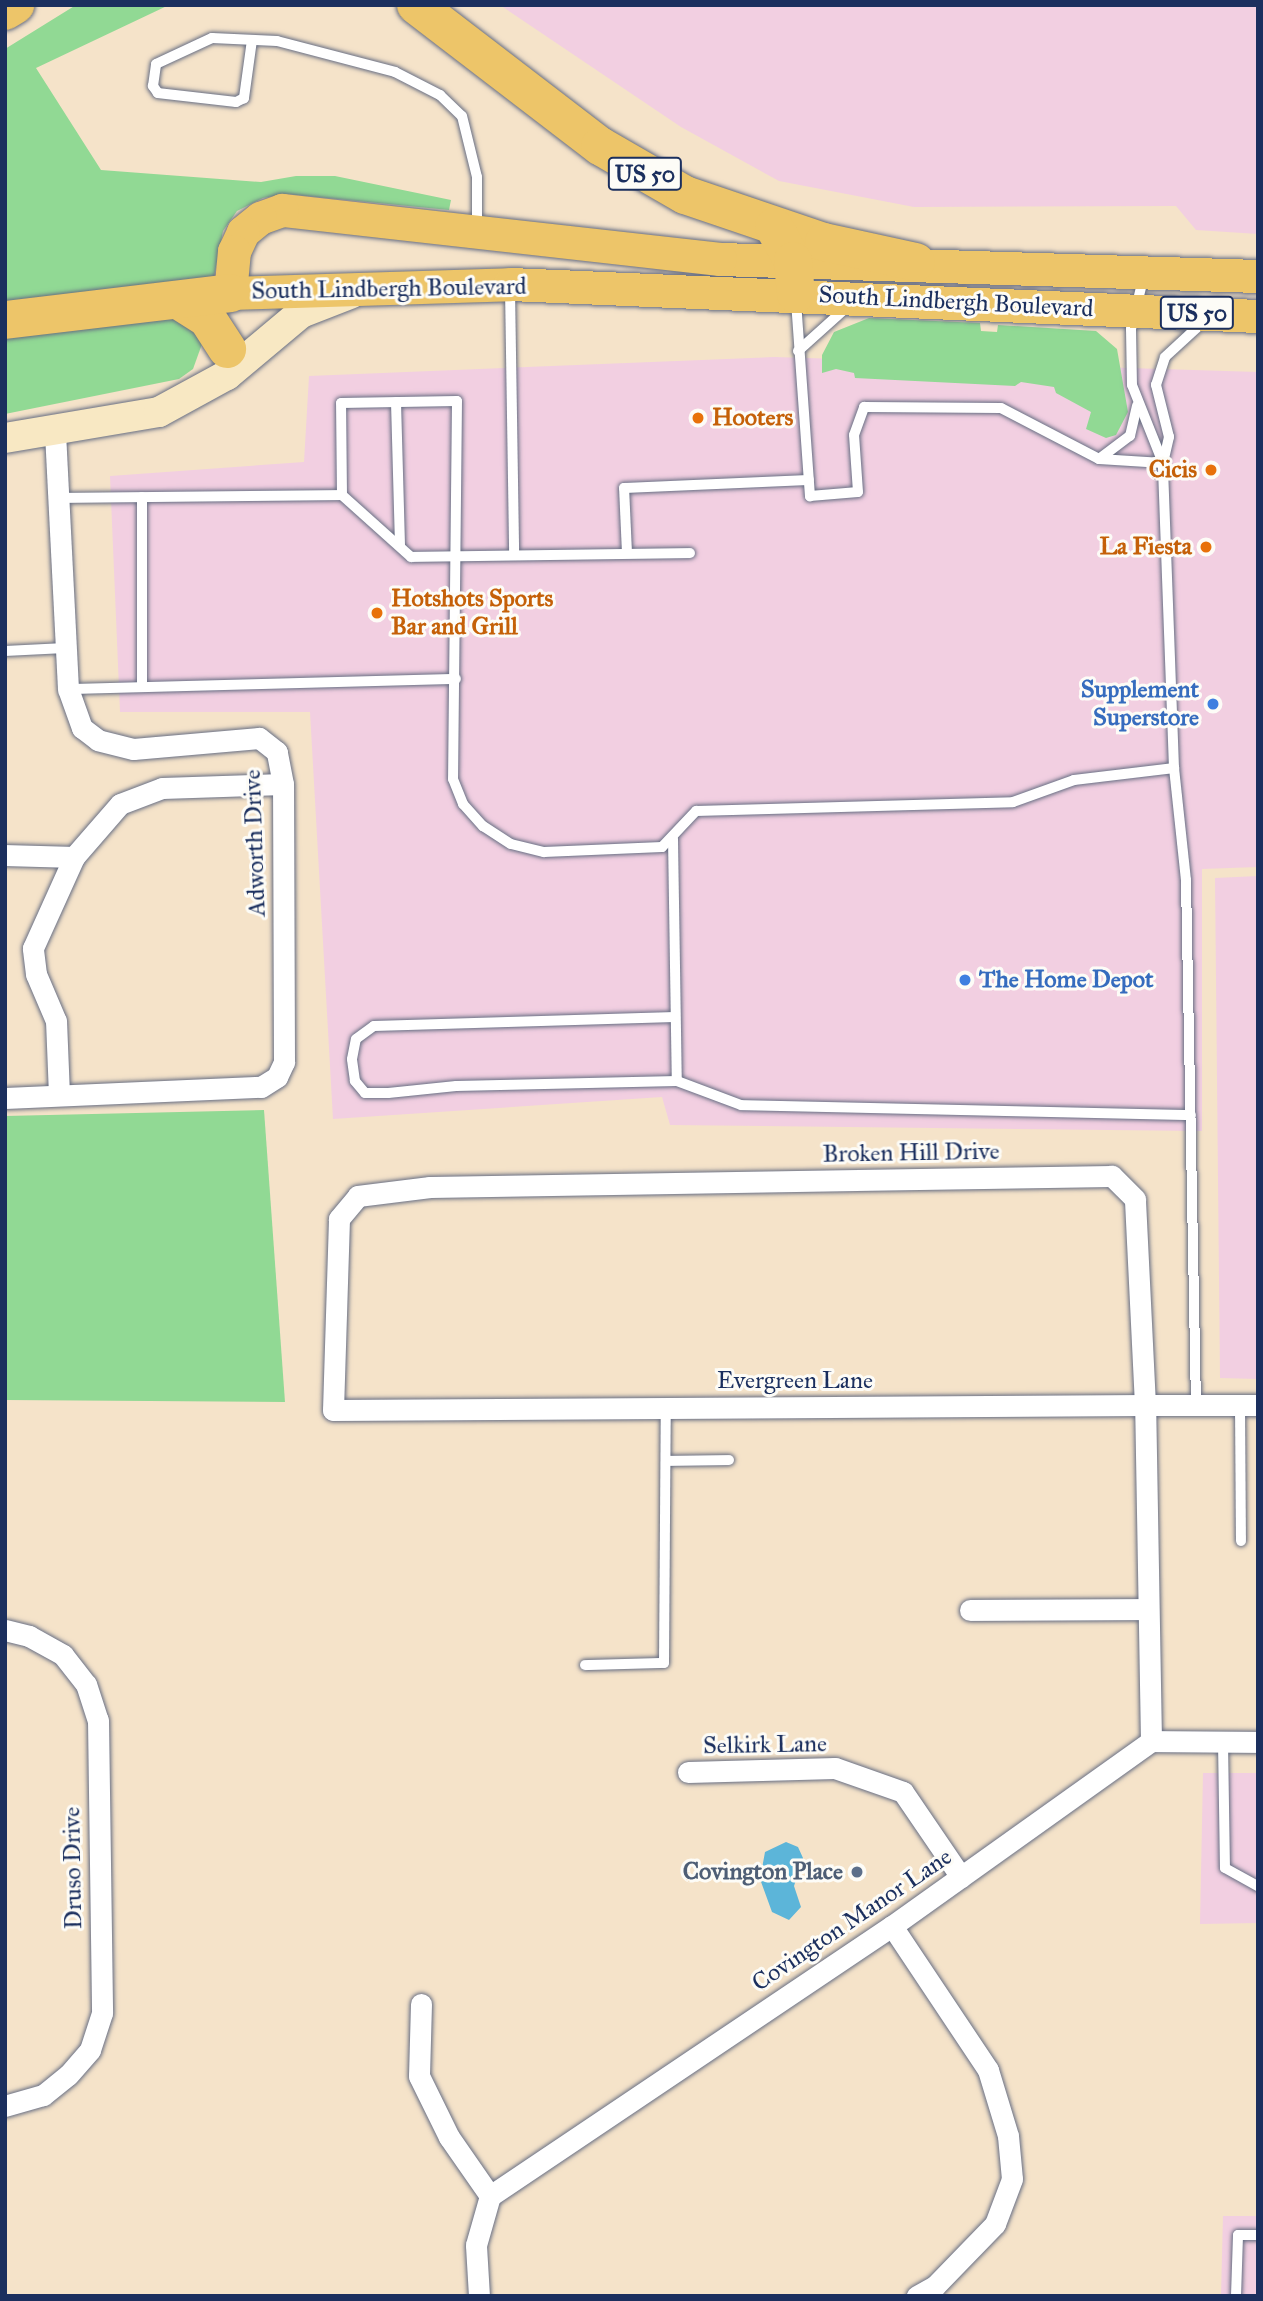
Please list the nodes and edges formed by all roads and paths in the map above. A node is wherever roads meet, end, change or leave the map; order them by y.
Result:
1 (15, 5) edge
2 (416, 5) edge
3 (5, 11) edge
4 (252, 40) junction
5 (775, 227) junction
6 (477, 232) junction
7 (916, 262) junction
8 (1145, 271) junction
9 (1258, 276) edge
10 (794, 278) junction
11 (510, 284) junction
12 (360, 290) junction
13 (230, 293) junction
14 (859, 297) junction
15 (178, 300) junction
16 (1136, 311) junction
17 (1216, 314) junction
18 (1258, 316) edge
19 (5, 320) edge
20 (227, 349) junction
21 (798, 351) junction
22 (202, 390) junction
23 (397, 402) junction
24 (1137, 406) junction
25 (55, 430) junction
26 (5, 438) edge
27 (1099, 459) junction
28 (1163, 463) junction
29 (809, 480) junction
30 (342, 495) junction
31 (142, 497) junction
32 (60, 498) junction
33 (400, 546) junction
34 (690, 553) dead end
35 (627, 554) junction
36 (514, 555) junction
37 (456, 556) junction
38 (65, 648) junction
39 (5, 652) edge
40 (456, 679) junction
41 (142, 684) junction
42 (68, 690) junction
43 (1174, 768) junction
44 (283, 784) junction
45 (673, 839) junction
46 (5, 855) edge
47 (74, 857) junction
48 (675, 1017) junction
49 (677, 1081) junction
50 (59, 1095) junction
51 (5, 1098) edge
52 (1191, 1115) junction
53 (1145, 1405) junction
54 (1196, 1405) junction
55 (1249, 1405) edge
56 (666, 1408) junction
57 (333, 1410) joint
58 (729, 1460) dead end
59 (666, 1461) junction
60 (1241, 1541) dead end
61 (1148, 1609) junction
62 (970, 1610) dead end
63 (5, 1630) edge
64 (585, 1665) dead end
65 (1151, 1741) junction
66 (1223, 1742) junction
67 (1258, 1742) edge
68 (688, 1772) dead end
69 (961, 1877) junction
70 (1258, 1886) edge
71 (892, 1926) junction
72 (421, 2004) dead end
73 (7, 2106) edge
74 (490, 2196) junction
75 (1258, 2235) edge
76 (932, 2293) edge
77 (480, 2296) edge
78 (1236, 2296) edge

1 - 3 highway
2 - 5 highway, US 50
4 - 4 lane
4 - 6 lane
5 - 7 highway, US 50
5 - 10 highway
6 - 10 main road, South Lindbergh Boulevard
6 - 13 main road, South Lindbergh Boulevard
7 - 8 main road, South Lindbergh Boulevard / US 50
7 - 10 main road, South Lindbergh Boulevard
8 - 9 main road, South Lindbergh Boulevard / US 50
8 - 16 lane
10 - 11 main road, South Lindbergh Boulevard / US 50
10 - 14 main road, South Lindbergh Boulevard / US 50
10 - 21 lane
11 - 12 main road, South Lindbergh Boulevard / US 50
11 - 36 lane
12 - 13 main road, South Lindbergh Boulevard / US 50
12 - 22 street
13 - 15 highway, US 50
13 - 20 street
14 - 16 main road, South Lindbergh Boulevard / US 50
14 - 21 lane
15 - 19 highway, US 50
15 - 20 highway
16 - 17 main road, South Lindbergh Boulevard / US 50
16 - 24 lane
17 - 18 main road, South Lindbergh Boulevard / US 50
17 - 28 lane
20 - 22 street
21 - 29 lane
22 - 25 street
23 - 30 lane
23 - 33 lane
23 - 37 lane
24 - 27 lane
24 - 28 lane
25 - 26 street
25 - 32 street, Adworth Drive
27 - 28 lane
27 - 29 lane
28 - 43 lane
29 - 35 lane
30 - 31 lane
30 - 33 lane
31 - 32 lane
31 - 41 lane
32 - 38 street, Adworth Drive
33 - 37 lane
34 - 35 lane
35 - 36 lane
36 - 37 lane
37 - 40 lane
38 - 39 lane
38 - 42 street, Adworth Drive
40 - 41 lane
40 - 45 lane
41 - 42 lane
42 - 44 street, Adworth Drive
43 - 45 lane
43 - 52 lane
44 - 47 street
44 - 50 street, Adworth Drive
45 - 48 lane
46 - 47 street
47 - 50 street
48 - 49 lane
48 - 49 lane
49 - 52 lane
50 - 51 street, Adworth Drive
52 - 54 lane
53 - 54 street, Evergreen Lane
53 - 56 street, Evergreen Lane
53 - 57 street, Broken Hill Drive
53 - 61 street, Broken Hill Drive
54 - 55 street, Evergreen Lane
55 - 60 lane
56 - 57 street, Evergreen Lane
56 - 59 lane
58 - 59 lane
59 - 64 lane
61 - 62 street
61 - 65 street, Broken Hill Drive
63 - 73 street, Druso Drive
65 - 66 street
65 - 69 street, Covington Manor Lane
66 - 67 street
66 - 70 lane
68 - 69 street, Selkirk Lane
69 - 71 street, Covington Manor Lane
71 - 74 street, Covington Manor Lane
71 - 76 street
72 - 74 street
74 - 77 street
75 - 78 lane

